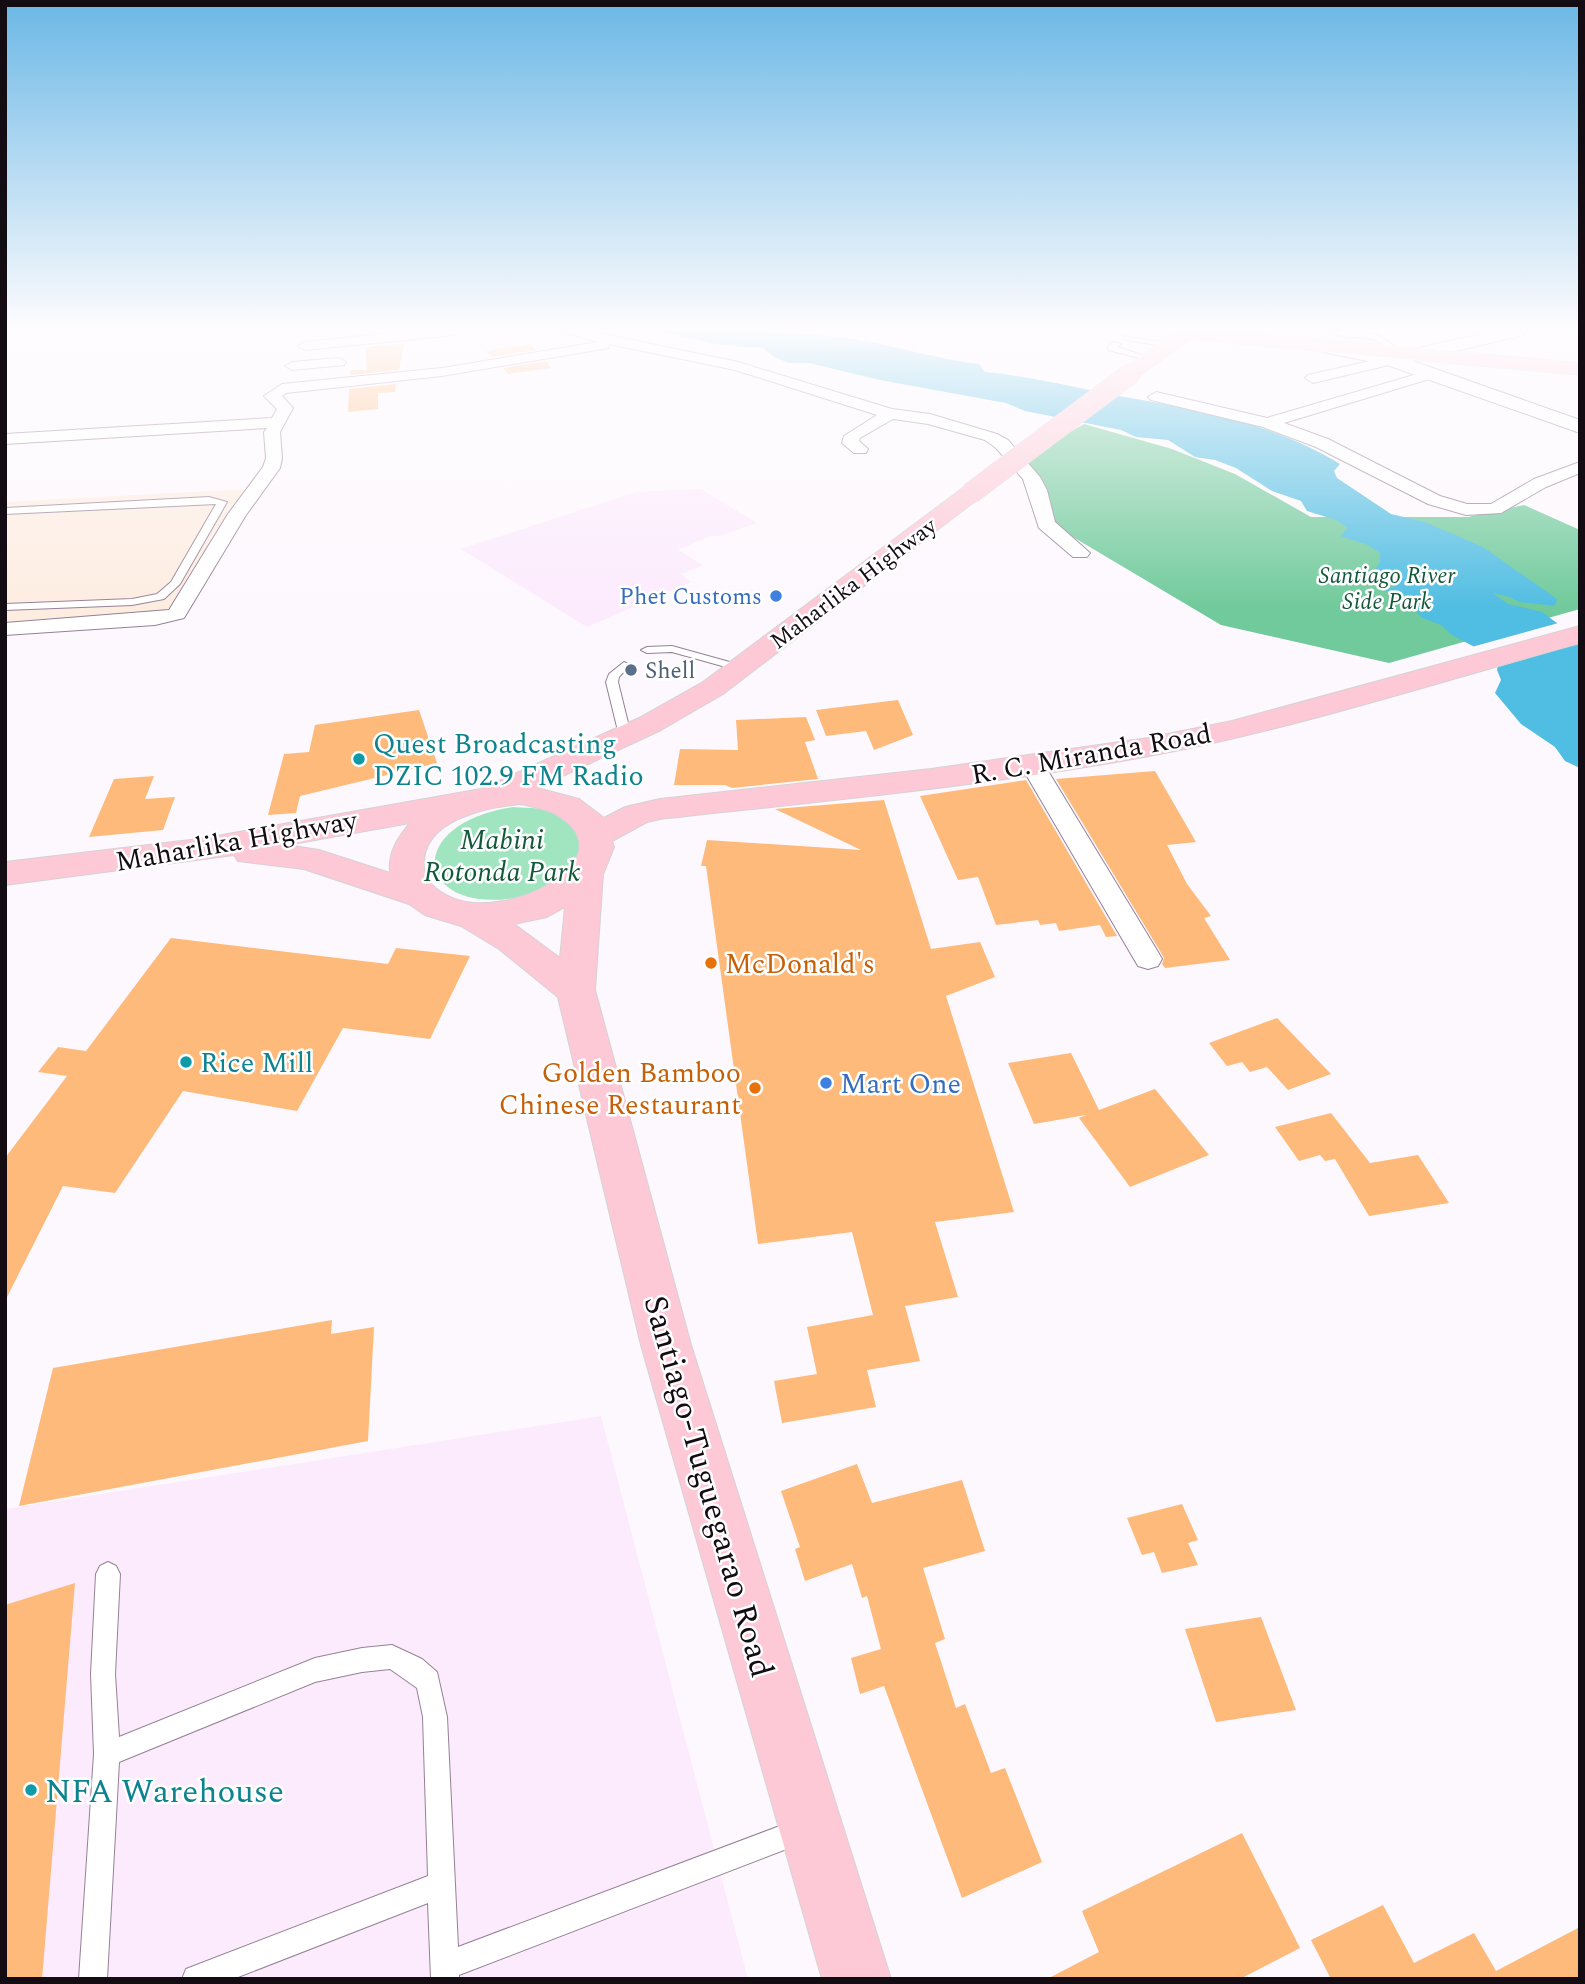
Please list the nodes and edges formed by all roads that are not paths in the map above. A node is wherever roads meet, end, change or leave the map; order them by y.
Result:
1 (253, 424) edge
2 (277, 424) edge
3 (873, 424) edge
4 (946, 424) edge
5 (1064, 424) edge
6 (1270, 424) edge
7 (5, 439) edge
8 (860, 449) dead end
9 (1580, 467) edge
10 (5, 511) edge
11 (1080, 553) dead end
12 (5, 607) edge
13 (5, 629) edge
14 (1580, 634) edge
15 (647, 650) dead end
16 (624, 665) dead end
17 (740, 668) junction
18 (625, 735) junction
19 (1033, 766) junction
20 (480, 799) junction
21 (596, 835) junction
22 (200, 850) junction
23 (5, 874) edge
24 (586, 875) junction
25 (419, 895) junction
26 (471, 916) junction
27 (1148, 959) dead end
28 (576, 990) junction
29 (108, 1574) dead end
30 (107, 1754) junction
31 (812, 1827) junction
32 (440, 1885) junction
33 (444, 1973) edge
34 (93, 1979) edge
35 (196, 1979) edge
36 (857, 1979) edge

1 - 7 street
2 - 13 street
3 - 8 street
4 - 11 street
5 - 17 main road, Maharlika Highway, bridge
6 - 9 street
10 - 12 lane
14 - 19 main road, R. C. Miranda Road
15 - 17 lane
16 - 18 lane
17 - 18 main road, Maharlika Highway
18 - 20 main road, Maharlika Highway
19 - 21 main road, R. C. Miranda Road
19 - 27 street
20 - 21 main road
20 - 22 main road, Maharlika Highway
20 - 25 main road
21 - 24 main road
22 - 23 main road, Maharlika Highway
22 - 25 main road
24 - 26 main road
24 - 28 main road, Santiago-Tuguegarao Road
25 - 26 main road
26 - 28 main road
28 - 31 main road, Santiago-Tuguegarao Road
29 - 30 lane
30 - 32 lane
30 - 34 lane
31 - 33 lane
31 - 36 main road, Santiago-Tuguegarao Road
32 - 33 lane
32 - 35 lane

